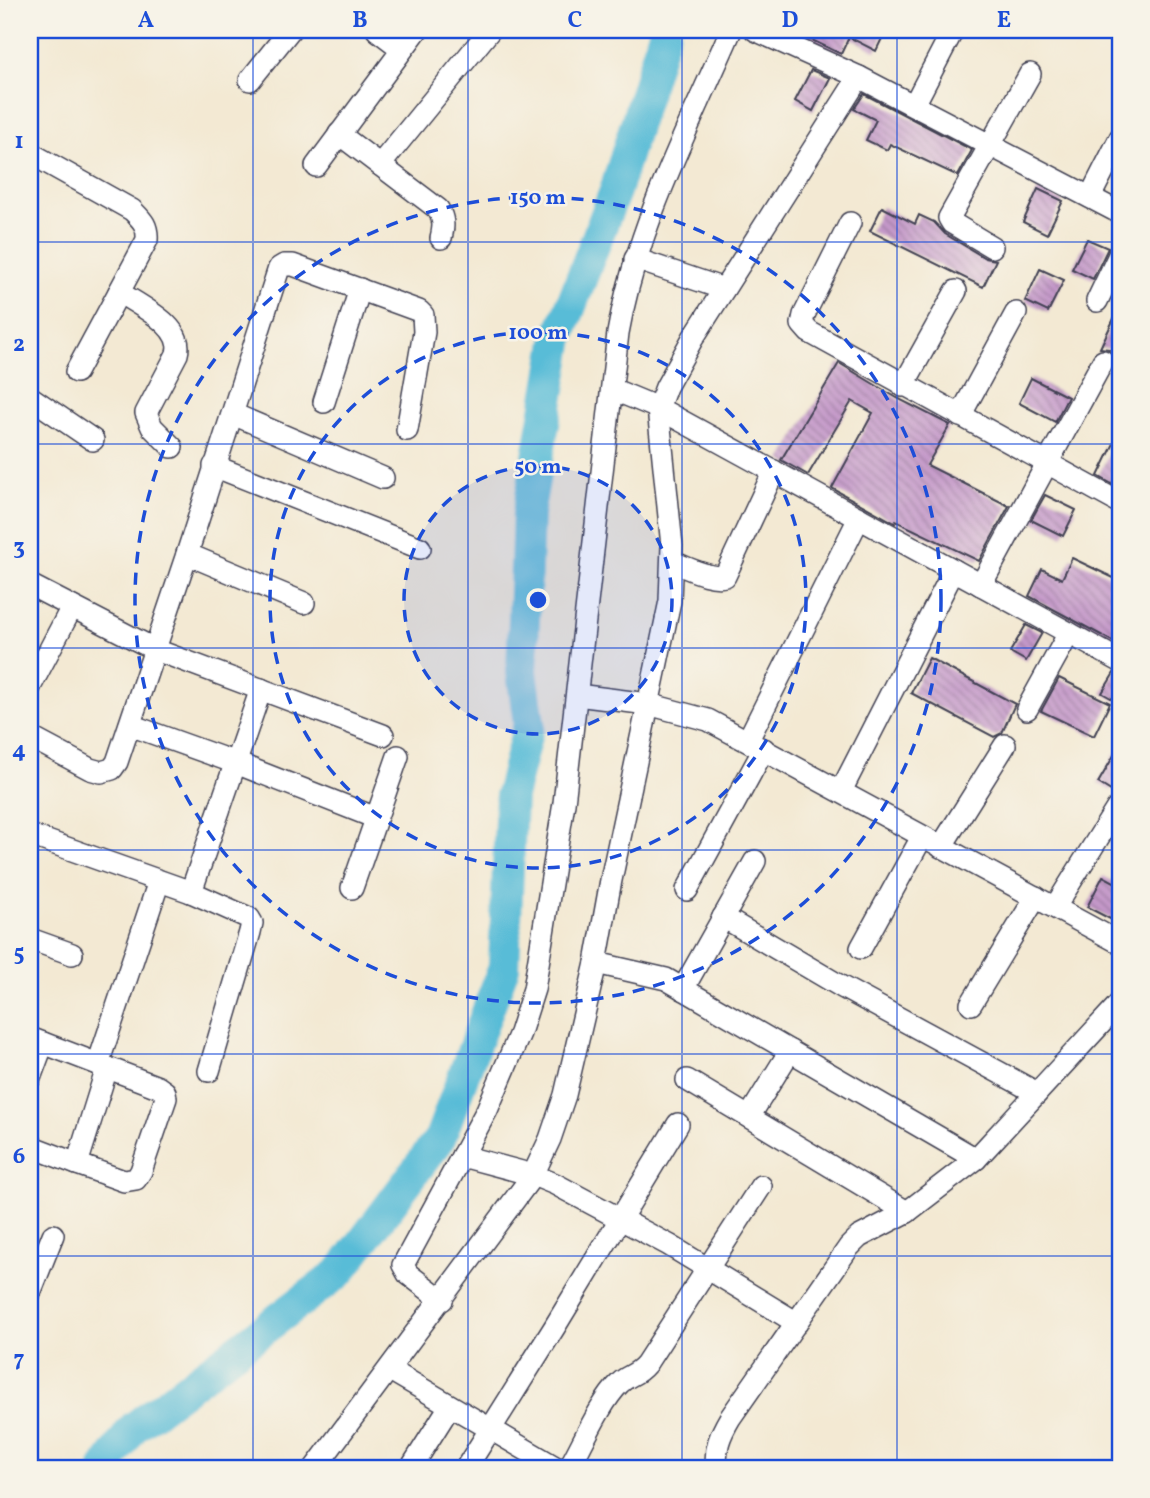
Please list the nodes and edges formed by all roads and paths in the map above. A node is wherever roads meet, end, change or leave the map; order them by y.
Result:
1 (290, 30) edge
2 (377, 30) edge
3 (416, 30) edge
4 (490, 30) edge
5 (731, 30) edge
6 (755, 30) edge
7 (953, 30) edge
8 (402, 49) junction
9 (1030, 74) dead end
10 (859, 77) junction
11 (250, 80) dead end
12 (914, 105) junction
13 (339, 134) junction
14 (1120, 138) edge
15 (991, 146) junction
16 (30, 153) edge
17 (380, 165) junction
18 (316, 166) dead end
19 (1090, 197) junction
20 (1120, 213) edge
21 (850, 222) dead end
22 (441, 238) dead end
23 (992, 247) dead end
24 (1120, 253) edge
25 (635, 259) junction
26 (360, 289) junction
27 (724, 289) junction
28 (956, 291) dead end
29 (119, 292) junction
30 (1097, 301) dead end
31 (1016, 313) dead end
32 (1103, 361) dead end
33 (76, 372) dead end
34 (903, 386) junction
35 (612, 389) junction
36 (30, 397) edge
37 (324, 402) dead end
38 (658, 408) junction
39 (233, 414) junction
40 (960, 416) junction
41 (407, 430) dead end
42 (93, 440) dead end
43 (172, 447) dead end
44 (1046, 463) junction
45 (214, 466) junction
46 (774, 471) junction
47 (383, 478) dead end
48 (1120, 503) edge
49 (859, 518) junction
50 (420, 548) dead end
51 (187, 554) junction
52 (672, 562) junction
53 (954, 570) junction
54 (30, 585) edge
55 (981, 585) junction
56 (304, 603) dead end
57 (72, 607) junction
58 (1069, 633) junction
59 (156, 650) junction
60 (1120, 661) edge
61 (30, 688) edge
62 (261, 689) junction
63 (577, 695) junction
64 (648, 704) junction
65 (1027, 709) dead end
66 (130, 725) junction
67 (383, 735) dead end
68 (30, 737) edge
69 (756, 745) junction
70 (1004, 745) dead end
71 (398, 756) dead end
72 (236, 763) junction
73 (841, 791) junction
74 (1117, 808) dead end
75 (376, 818) junction
76 (30, 835) edge
77 (932, 842) junction
78 (755, 861) dead end
79 (159, 881) junction
80 (352, 888) dead end
81 (687, 890) dead end
82 (191, 892) junction
83 (1036, 897) junction
84 (1055, 907) junction
85 (723, 917) junction
86 (30, 939) edge
87 (1120, 943) edge
88 (861, 948) dead end
89 (72, 954) dead end
90 (596, 963) junction
91 (683, 989) junction
92 (1120, 1003) edge
93 (971, 1004) dead end
94 (36, 1041) edge
95 (790, 1051) junction
96 (102, 1066) junction
97 (209, 1072) dead end
98 (30, 1078) edge
99 (687, 1080) dead end
100 (1037, 1093) junction
101 (749, 1117) junction
102 (678, 1124) dead end
103 (30, 1146) edge
104 (462, 1156) junction
105 (976, 1159) junction
106 (77, 1164) junction
107 (533, 1175) junction
108 (761, 1186) dead end
109 (907, 1212) junction
110 (621, 1219) junction
111 (53, 1235) dead end
112 (709, 1268) junction
113 (30, 1293) edge
114 (442, 1300) junction
115 (797, 1323) junction
116 (390, 1370) junction
117 (450, 1406) junction
118 (488, 1430) junction
119 (315, 1468) edge
120 (411, 1468) edge
121 (466, 1468) edge
122 (557, 1468) edge
123 (569, 1468) edge
124 (717, 1468) edge

1 - 11 street
2 - 8 street
3 - 8 street
4 - 17 street
5 - 25 street
6 - 10 street
7 - 12 street
8 - 13 street
9 - 15 street
10 - 12 street
10 - 27 street
12 - 15 street
13 - 17 street
13 - 18 street
14 - 19 street
15 - 19 street
15 - 23 street
16 - 29 street
17 - 22 street
19 - 20 street
21 - 34 street
24 - 30 street
25 - 27 street
25 - 35 street
26 - 37 street
26 - 39 street
26 - 41 street
27 - 38 street
28 - 34 street
29 - 33 street
29 - 43 street
31 - 40 street
32 - 44 street
34 - 40 street
35 - 38 street
35 - 63 street
36 - 42 street
38 - 46 street
38 - 52 street
39 - 45 street
39 - 47 street
40 - 44 street
44 - 48 street
44 - 55 street
45 - 50 street
45 - 51 street
46 - 49 street
46 - 52 street
49 - 53 street
49 - 69 street
51 - 56 street
51 - 59 street
52 - 64 street
53 - 55 street
53 - 73 street
54 - 57 street
55 - 58 street
57 - 59 street
57 - 61 street
58 - 60 street
58 - 65 street
59 - 62 street
59 - 66 street
62 - 67 street
62 - 72 street
63 - 64 street
63 - 104 street
64 - 69 street
64 - 90 street
66 - 68 street
66 - 72 street
69 - 73 street
69 - 81 street
70 - 77 street
71 - 75 street
72 - 75 street
72 - 82 street
73 - 77 street
74 - 84 street
75 - 80 street
76 - 79 street
77 - 83 street
77 - 88 street
78 - 85 street
79 - 82 street
79 - 96 street
82 - 97 street
83 - 84 street
83 - 93 street
84 - 87 street
85 - 91 street
85 - 100 street
86 - 89 street
90 - 91 street
90 - 107 street
91 - 95 street
92 - 100 street
94 - 96 street
94 - 98 street
95 - 101 street
95 - 105 street
96 - 106 street
96 - 106 street
99 - 101 street
100 - 105 street
101 - 109 street
102 - 110 street
103 - 106 street
104 - 107 street
104 - 114 street
105 - 109 street
107 - 110 street
107 - 114 street
108 - 112 street
109 - 115 street
110 - 112 street
110 - 118 street
111 - 113 street
112 - 115 street
112 - 123 street
114 - 116 street
115 - 124 street
116 - 117 street
116 - 119 street
117 - 118 street
117 - 120 street
118 - 121 street
118 - 122 street

